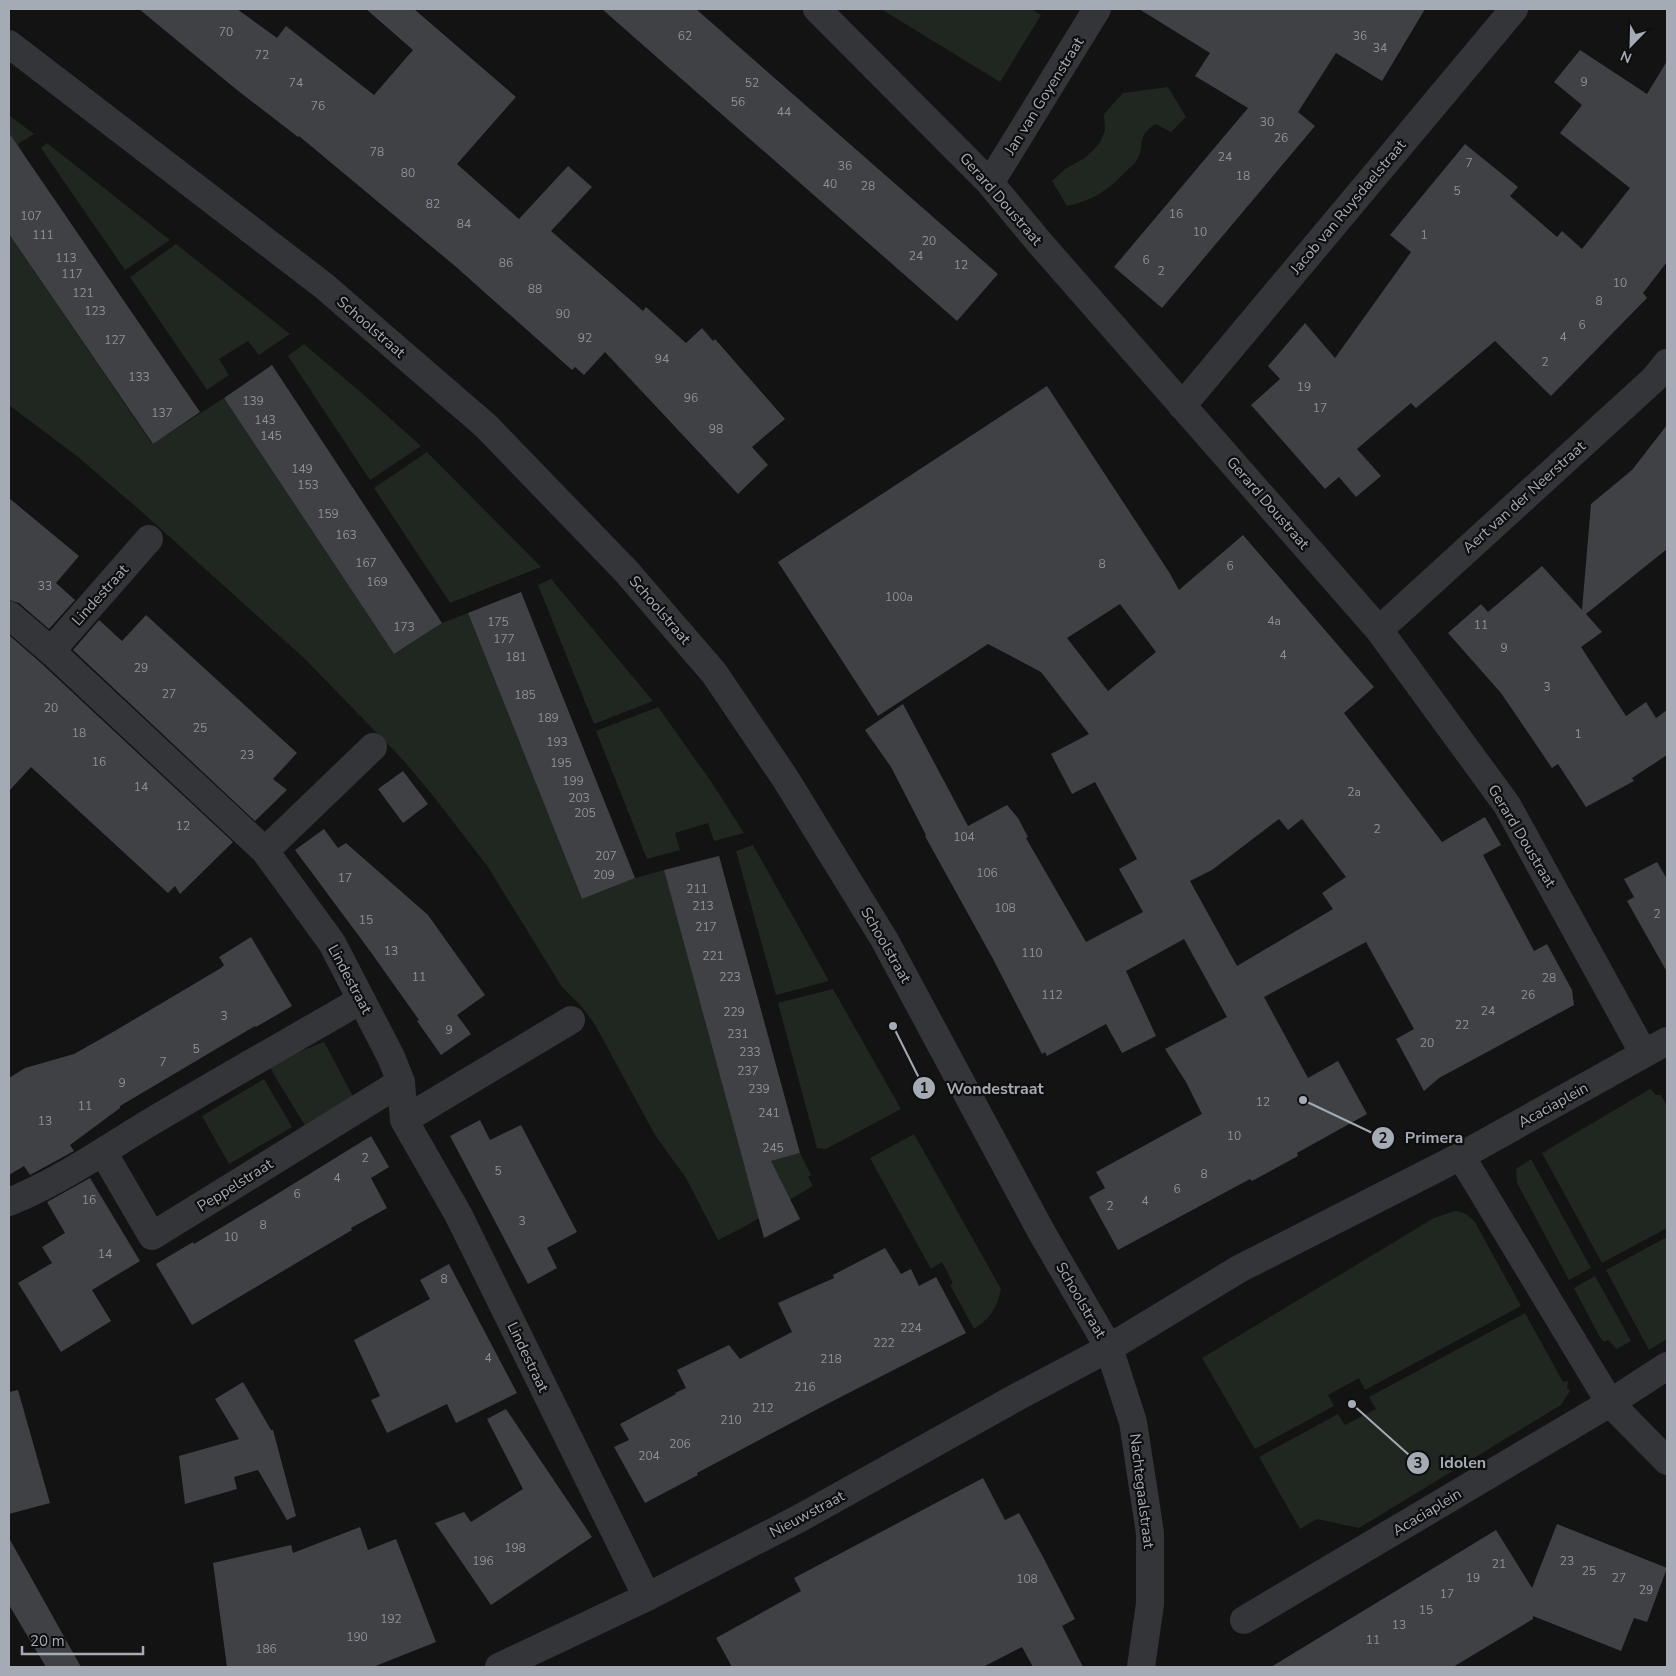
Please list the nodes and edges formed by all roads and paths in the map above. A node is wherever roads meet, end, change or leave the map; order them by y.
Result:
1 (817, 9) edge
2 (1097, 9) edge
3 (1514, 9) edge
4 (9, 44) edge
5 (990, 183) junction
6 (1667, 363) edge
7 (1182, 406) junction
8 (149, 539) dead end
9 (9, 615) edge
10 (1379, 630) junction
11 (51, 651) junction
12 (373, 747) dead end
13 (265, 851) junction
14 (361, 1000) junction
15 (571, 1020) dead end
16 (1667, 1041) edge
17 (1644, 1054) junction
18 (401, 1082) junction
19 (404, 1120) junction
20 (103, 1152) junction
21 (1461, 1156) junction
22 (9, 1202) edge
23 (1109, 1348) junction
24 (1667, 1366) edge
25 (1610, 1403) junction
26 (1667, 1462) edge
27 (646, 1598) junction
28 (1244, 1620) dead end
29 (499, 1667) edge
30 (1141, 1667) edge

1 - 5 street, Gerard Doustraat
2 - 5 street, Jan van Goyenstraat
3 - 7 street, Jacob van Ruysdaelstraat
4 - 23 street, Schoolstraat
5 - 7 street, Gerard Doustraat
6 - 10 street, Aert van der Neerstraat
7 - 10 street, Gerard Doustraat
8 - 11 street, Lindestraat
9 - 11 street, Lindestraat
10 - 17 street, Gerard Doustraat
11 - 13 street, Lindestraat
12 - 13 street
13 - 14 street, Lindestraat
14 - 18 street, Lindestraat
14 - 20 street
15 - 19 street
16 - 17 street, Acaciaplein
17 - 21 street, Acaciaplein
18 - 19 street, Lindestraat
18 - 20 street, Peppelstraat
19 - 27 street, Lindestraat
20 - 22 street
21 - 23 street, Acaciaplein
21 - 25 street
23 - 27 street, Nieuwstraat
23 - 30 street, Nachtegaalstraat
24 - 25 street, Acaciaplein
25 - 26 street
25 - 28 street, Acaciaplein
27 - 29 street, Nieuwstraat

